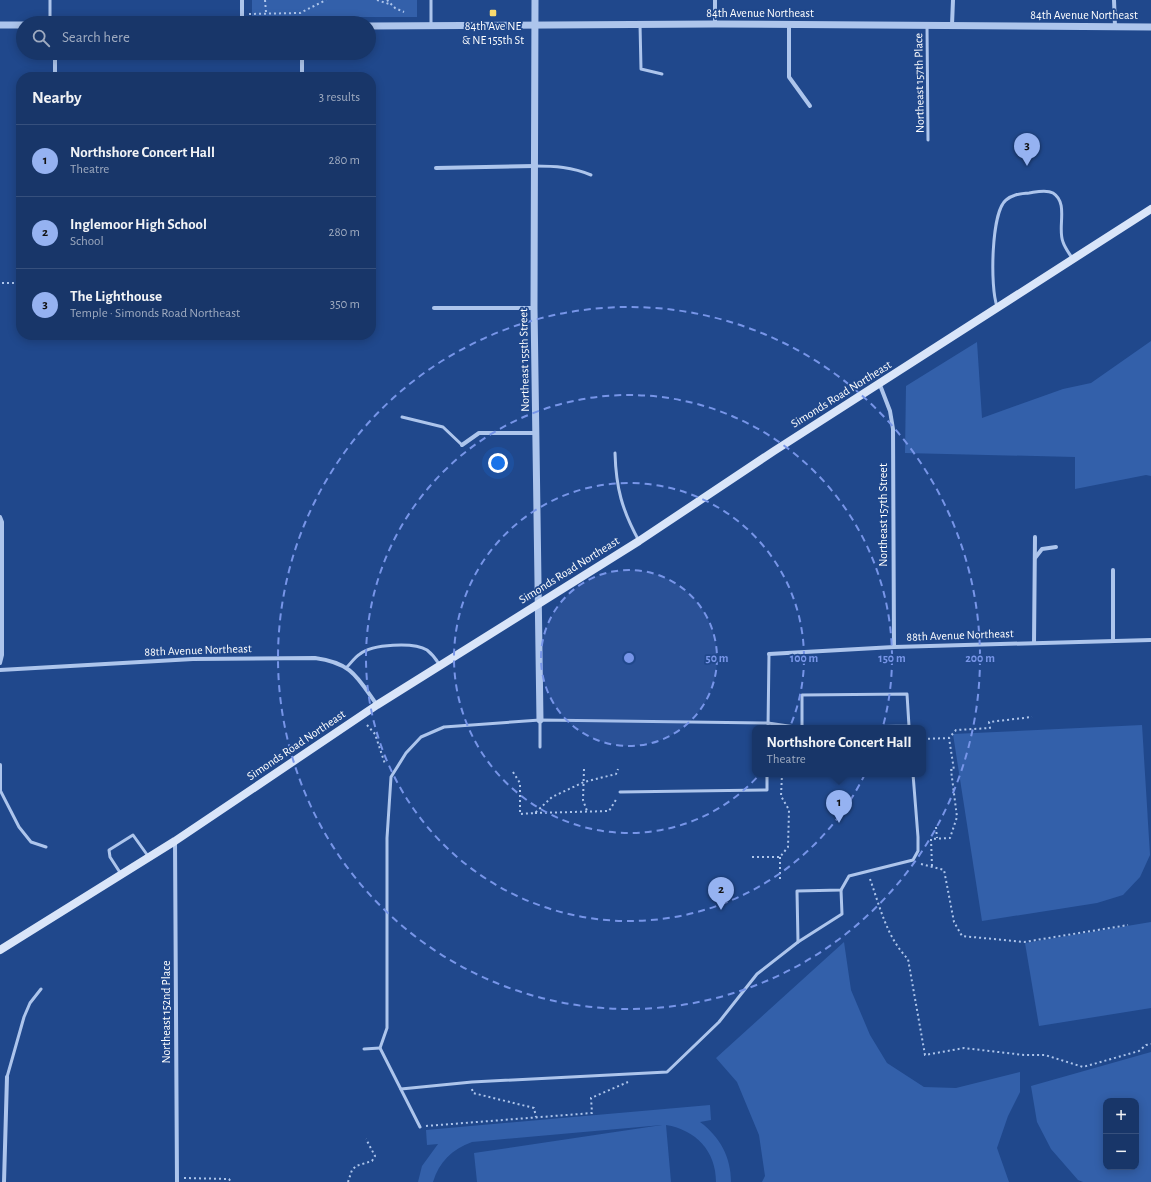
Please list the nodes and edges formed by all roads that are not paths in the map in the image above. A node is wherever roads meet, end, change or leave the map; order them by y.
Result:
1 (50, 0) edge
2 (242, 0) edge
3 (431, 0) edge
4 (535, 0) edge
5 (715, 0) edge
6 (952, 0) edge
7 (1114, 0) edge
8 (50, 16) edge
9 (242, 16) edge
10 (535, 24) junction
11 (640, 24) junction
12 (715, 24) junction
13 (789, 24) junction
14 (0, 25) edge
15 (16, 25) edge
16 (431, 25) junction
17 (927, 25) junction
18 (952, 25) junction
19 (376, 26) edge
20 (1115, 26) junction
21 (1151, 27) edge
22 (55, 60) edge
23 (302, 60) edge
24 (55, 72) edge
25 (302, 72) edge
26 (662, 74) dead end
27 (810, 106) dead end
28 (928, 140) dead end
29 (534, 166) junction
30 (436, 168) dead end
31 (591, 175) dead end
32 (1151, 210) edge
33 (1073, 259) junction
34 (434, 308) dead end
35 (534, 308) junction
36 (997, 308) junction
37 (880, 385) junction
38 (402, 417) dead end
39 (536, 433) junction
40 (462, 445) joint
41 (615, 453) dead end
42 (0, 517) edge
43 (1034, 537) dead end
44 (639, 541) junction
45 (1056, 547) dead end
46 (1034, 561) junction
47 (1113, 570) dead end
48 (537, 605) junction
49 (1151, 640) edge
50 (1113, 641) junction
51 (1034, 643) junction
52 (894, 647) junction
53 (769, 654) joint
54 (0, 663) edge
55 (441, 665) junction
56 (347, 667) junction
57 (0, 670) edge
58 (377, 705) junction
59 (540, 720) junction
60 (768, 723) junction
61 (782, 725) edge
62 (802, 725) edge
63 (910, 725) edge
64 (540, 747) dead end
65 (0, 765) edge
66 (767, 777) edge
67 (913, 777) edge
68 (0, 790) edge
69 (620, 792) road end
70 (175, 841) junction
71 (46, 847) dead end
72 (149, 858) junction
73 (122, 875) junction
74 (841, 890) junction
75 (798, 942) junction
76 (0, 950) edge
77 (41, 989) dead end
78 (380, 1048) junction
79 (364, 1049) dead end
80 (7, 1077) joint
81 (401, 1088) junction
82 (420, 1127) road end
83 (177, 1180) edge
84 (4, 1182) edge

1 - 8 lane
2 - 9 street
3 - 16 lane
4 - 10 street, Northeast 155th Street
5 - 12 street
6 - 18 street
7 - 20 street
10 - 11 street, 84th Avenue Northeast
10 - 16 street, 84th Avenue Northeast
10 - 29 street, Northeast 155th Street
11 - 12 street, 84th Avenue Northeast
11 - 26 lane
12 - 13 street, 84th Avenue Northeast
13 - 17 street, 84th Avenue Northeast
13 - 27 street
14 - 15 street
16 - 19 street, 84th Avenue Northeast
17 - 18 street, 84th Avenue Northeast
17 - 28 lane, Northeast 157th Place
18 - 20 street, 84th Avenue Northeast
20 - 21 street, 84th Avenue Northeast
22 - 24 street
23 - 25 street
29 - 30 street
29 - 31 lane
29 - 35 street, Northeast 155th Street
32 - 33 main road, Simonds Road Northeast
33 - 36 main road, Simonds Road Northeast
33 - 36 lane
34 - 35 street
35 - 39 street, Northeast 155th Street
36 - 37 main road, Simonds Road Northeast
37 - 44 main road, Simonds Road Northeast
37 - 52 street, Northeast 157th Street
38 - 40 lane
39 - 40 street
39 - 48 street, Northeast 155th Street
41 - 44 lane
42 - 54 street
43 - 46 street
44 - 48 main road, Simonds Road Northeast
45 - 46 street
46 - 51 street
47 - 50 street
48 - 55 main road, Simonds Road Northeast
48 - 59 street, Northeast 155th Street
49 - 50 street, 88th Avenue Northeast
50 - 51 street, 88th Avenue Northeast
51 - 52 street, 88th Avenue Northeast
52 - 53 street, 88th Avenue Northeast
53 - 60 lane
55 - 56 lane
55 - 58 main road, Simonds Road Northeast
56 - 57 street, 88th Avenue Northeast
56 - 58 street, 88th Avenue Northeast
58 - 70 main road, Simonds Road Northeast
59 - 60 lane
59 - 64 lane
59 - 78 lane
60 - 61 lane
62 - 63 lane
65 - 68 street
66 - 69 lane
67 - 74 lane
68 - 71 lane
70 - 72 main road, Simonds Road Northeast
70 - 83 street, Northeast 152nd Place
72 - 73 main road, Simonds Road Northeast
72 - 73 lane
73 - 76 main road, Simonds Road Northeast
74 - 75 lane
74 - 75 lane
75 - 81 lane
77 - 80 lane
78 - 79 lane
78 - 81 lane
80 - 84 street
81 - 82 lane

